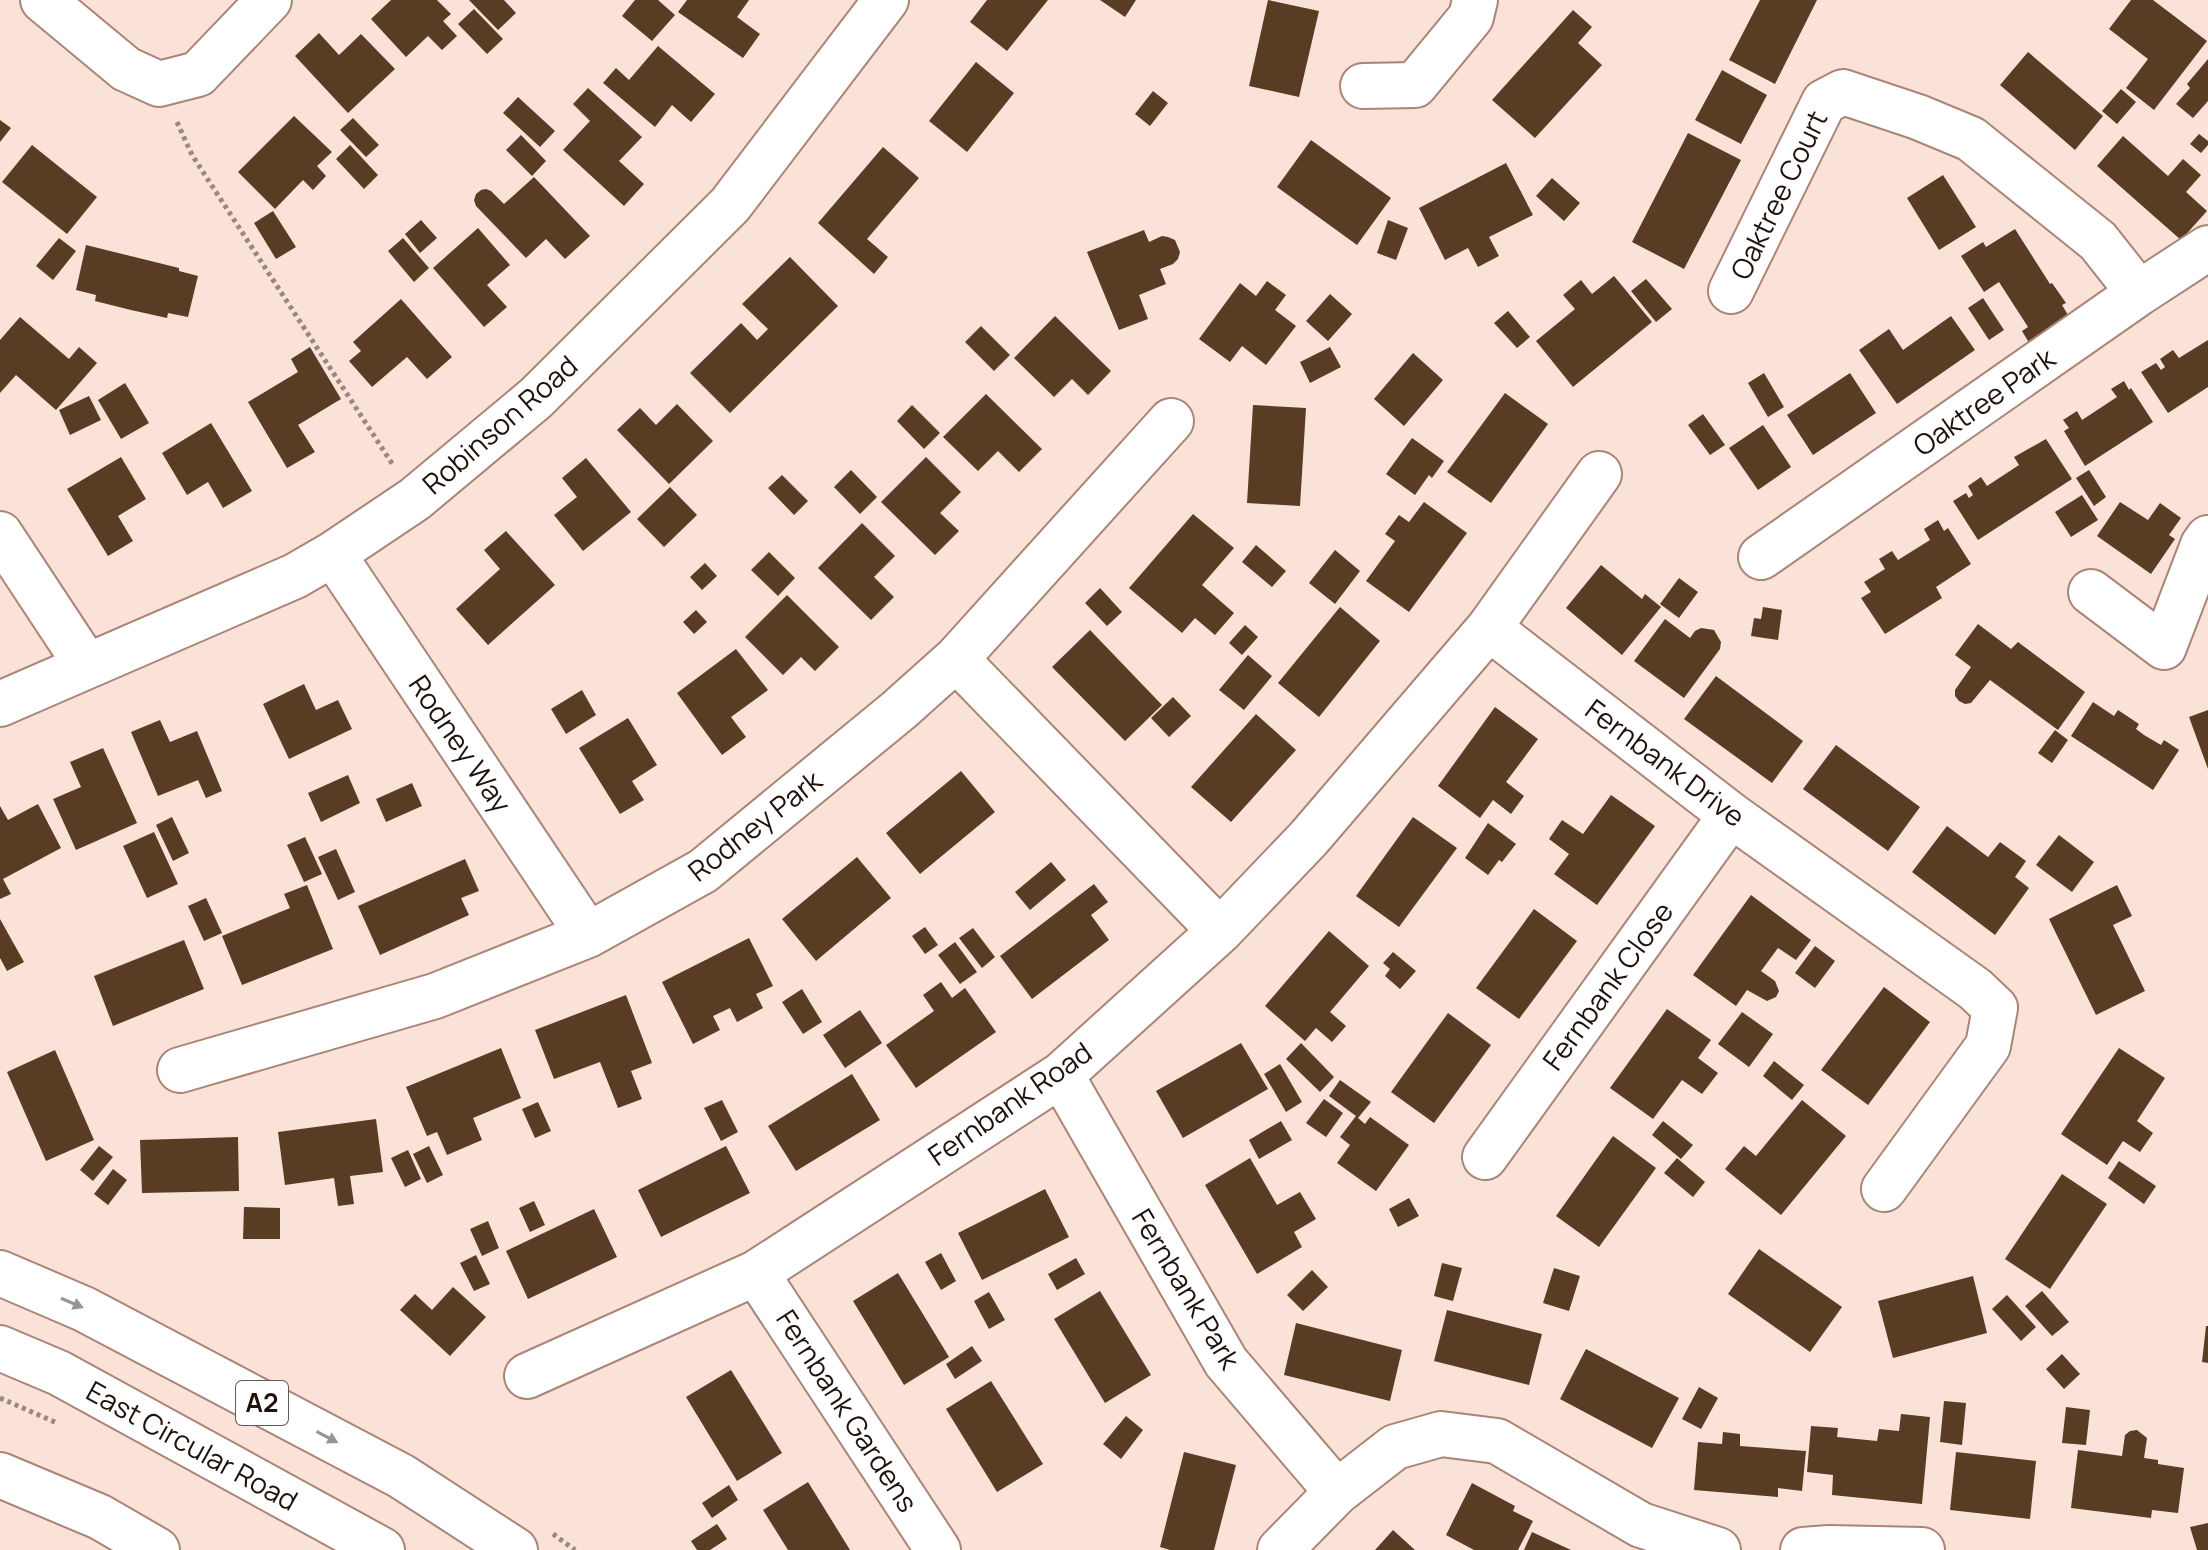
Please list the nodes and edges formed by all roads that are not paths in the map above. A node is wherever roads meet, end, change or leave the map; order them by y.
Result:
1 (43, 0) edge
2 (269, 0) edge
3 (886, 0) edge
4 (1475, 0) edge
5 (1363, 86) dead end
6 (2208, 248) edge
7 (1731, 291) dead end
8 (2139, 293) junction
9 (1171, 421) dead end
10 (1599, 474) dead end
11 (0, 534) edge
12 (2208, 538) edge
13 (333, 554) junction
14 (1761, 557) dead end
15 (2091, 592) dead end
16 (1489, 628) junction
17 (956, 659) junction
18 (87, 666) junction
19 (0, 704) edge
20 (1731, 815) junction
21 (1220, 931) junction
22 (588, 935) junction
23 (180, 1070) dead end
24 (1061, 1075) junction
25 (1485, 1157) dead end
26 (1884, 1189) dead end
27 (0, 1273) edge
28 (756, 1273) junction
29 (0, 1348) edge
30 (527, 1376) dead end
31 (0, 1475) edge
32 (1337, 1492) junction
33 (157, 1550) edge
34 (382, 1550) edge
35 (515, 1550) edge
36 (938, 1550) edge
37 (1280, 1550) edge
38 (1718, 1550) edge
39 (1803, 1550) edge
40 (1922, 1550) edge

1 - 2 main road
3 - 13 main road, Robinson Road
4 - 5 main road
6 - 8 main road, Oaktree Park
7 - 8 main road, Oaktree Court
8 - 14 main road, Oaktree Park
9 - 17 main road, Rodney Park
10 - 16 main road
11 - 18 main road
12 - 15 main road
13 - 18 main road, Robinson Road
13 - 22 main road, Rodney Way
16 - 20 main road, Fernbank Drive
16 - 21 main road
17 - 21 main road
17 - 22 main road, Rodney Park
18 - 19 main road, Robinson Road
20 - 25 main road, Fernbank Close
20 - 26 main road, Fernbank Drive
21 - 24 main road, Fernbank Road
22 - 23 main road, Rodney Park
24 - 28 main road, Fernbank Road
24 - 32 main road, Fernbank Park
27 -> 35 main road, A2
28 - 30 main road, Fernbank Road
28 - 36 main road, Fernbank Gardens
29 - 34 main road, East Circular Road / A2
31 - 33 main road
32 - 37 main road
32 - 38 main road
39 - 40 main road

